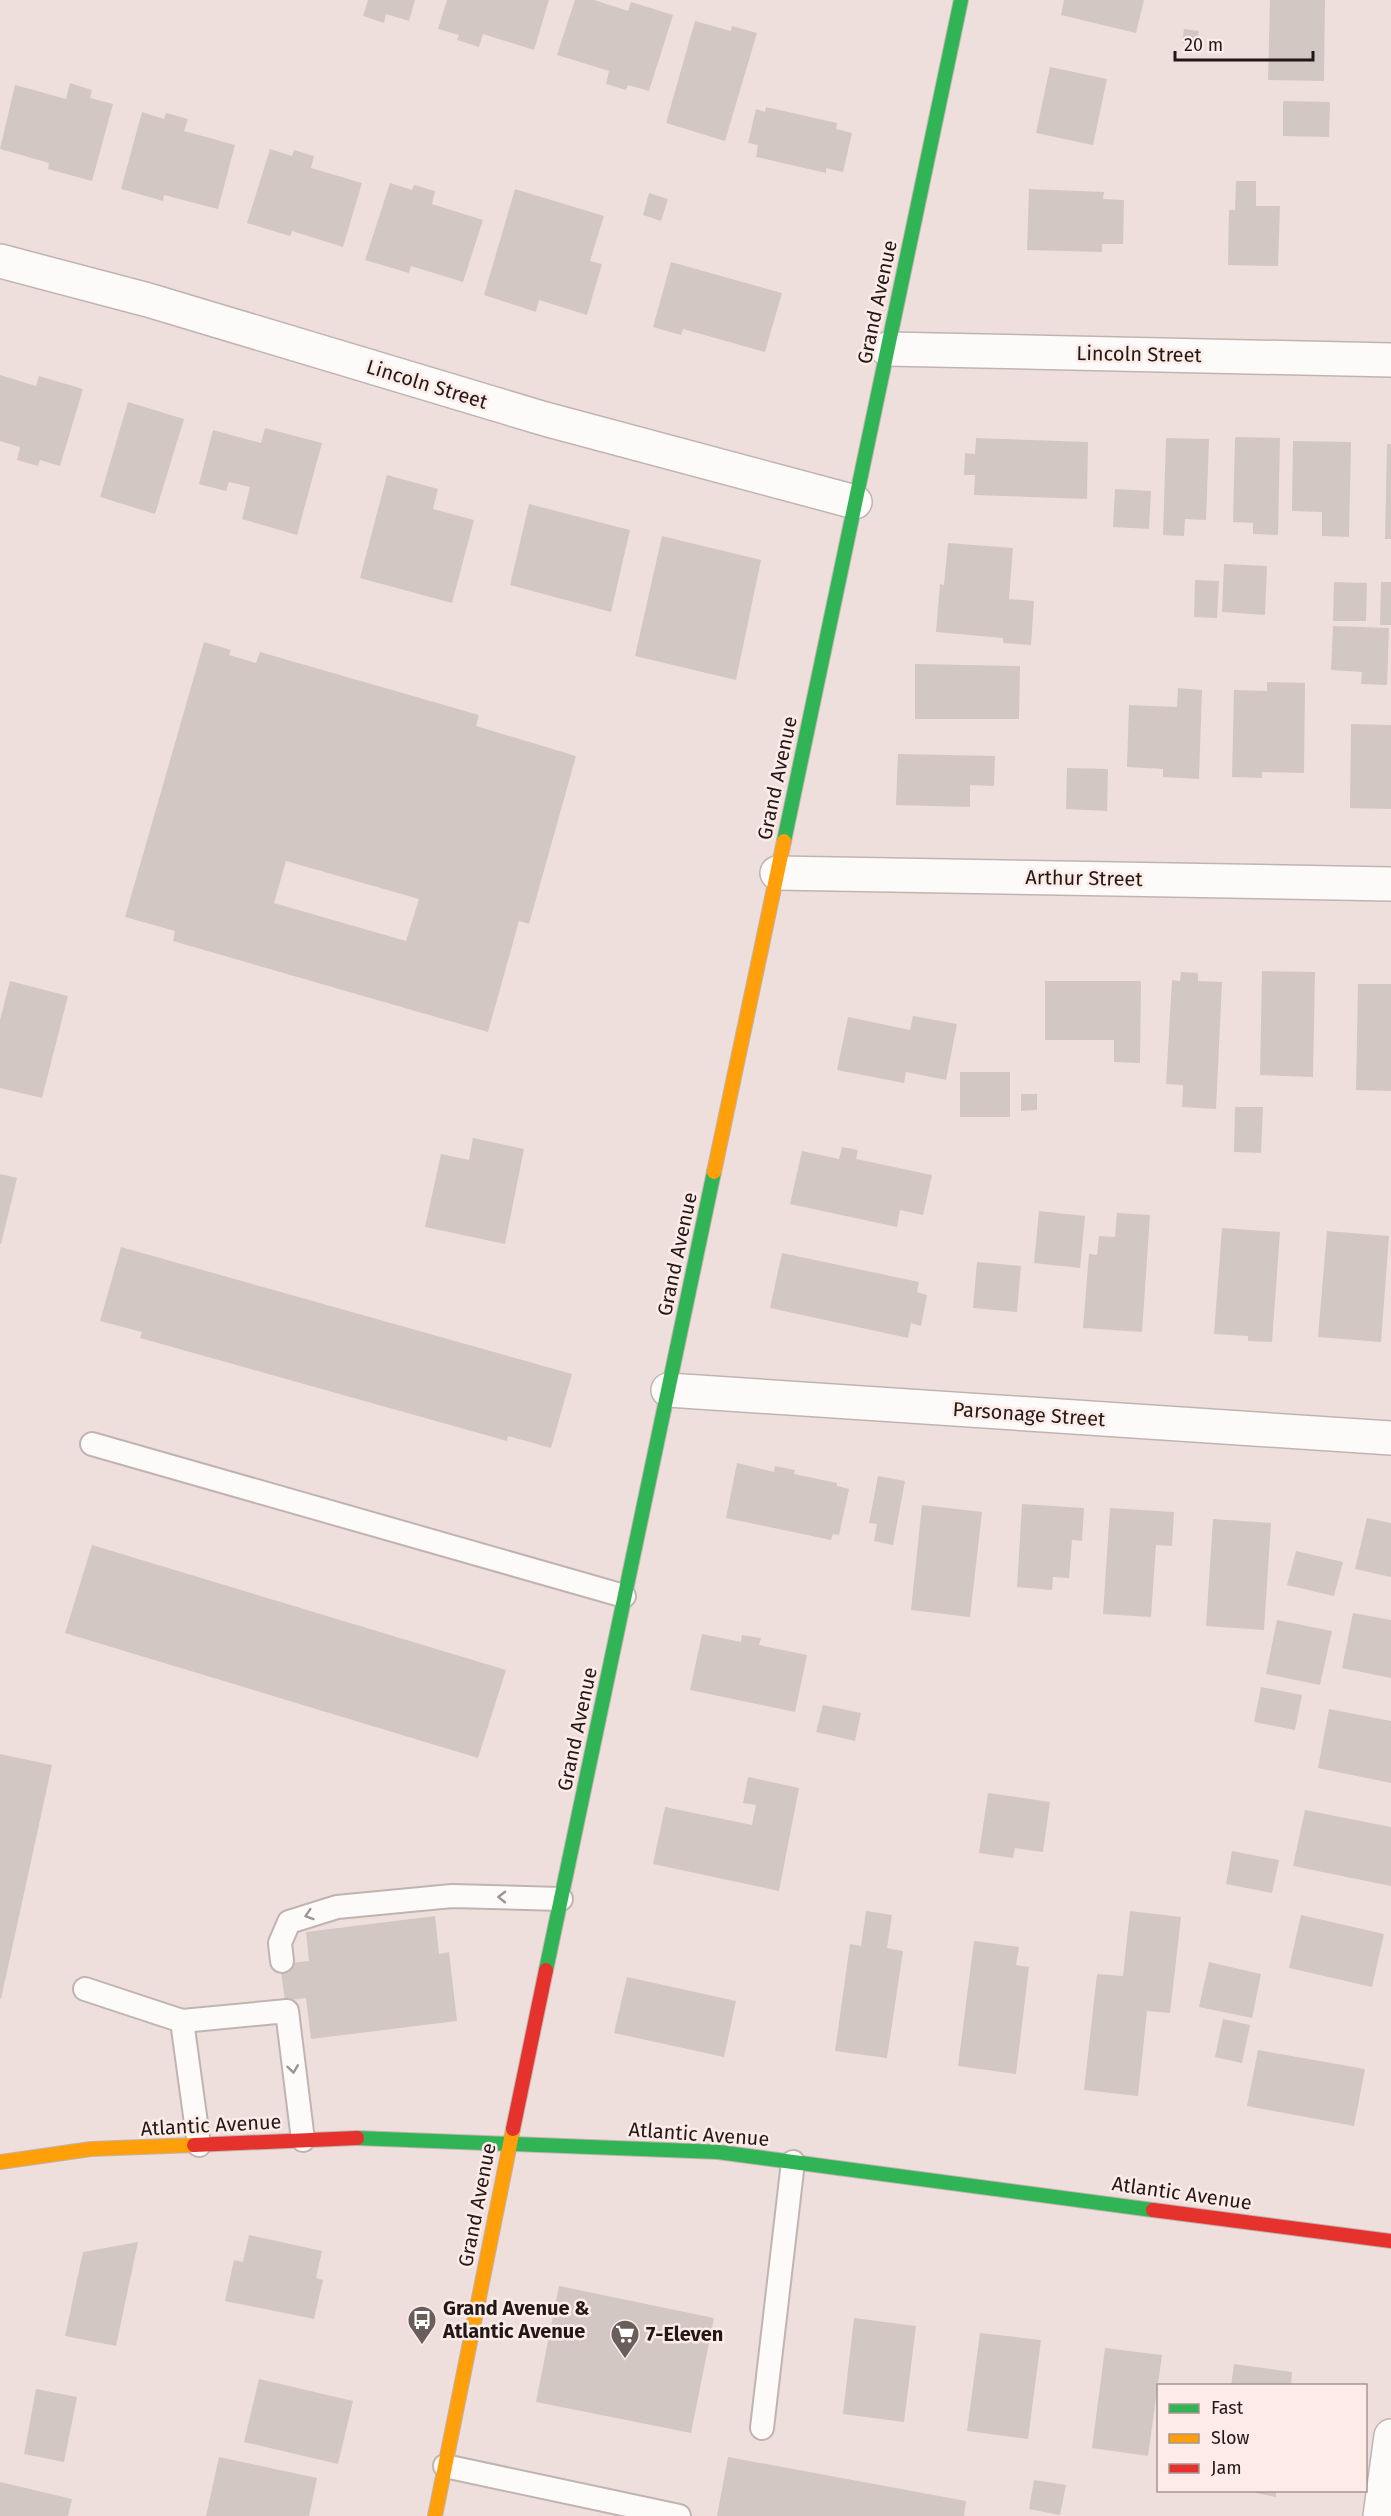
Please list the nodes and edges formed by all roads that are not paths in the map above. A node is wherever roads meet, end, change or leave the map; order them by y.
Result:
1 (960, 0) edge
2 (0, 261) edge
3 (887, 349) junction
4 (1391, 360) edge
5 (855, 502) junction
6 (777, 873) junction
7 (1391, 884) edge
8 (668, 1390) junction
9 (1391, 1438) edge
10 (92, 1444) dead end
11 (624, 1596) junction
12 (561, 1899) junction
13 (282, 1962) dead end
14 (85, 1989) dead end
15 (182, 2021) junction
16 (303, 2140) junction
17 (510, 2143) junction
18 (199, 2145) junction
19 (0, 2162) edge
20 (793, 2162) junction
21 (1391, 2241) edge
22 (762, 2428) dead end
23 (1391, 2436) edge
24 (445, 2466) junction
25 (435, 2516) edge
26 (679, 2516) edge
27 (1380, 2516) edge

1 - 3 street, Grand Avenue
2 - 5 street, Lincoln Street
3 - 4 street, Lincoln Street
3 - 5 street, Grand Avenue
5 - 6 street, Grand Avenue
6 - 7 street, Arthur Street
6 - 8 street, Grand Avenue
8 - 9 street, Parsonage Street
8 - 11 street, Grand Avenue
10 - 11 lane
11 - 12 street, Grand Avenue
12 -> 13 lane
12 - 17 street, Grand Avenue
14 - 15 lane
15 -> 16 lane
15 - 18 lane
16 - 17 street, Atlantic Avenue
16 - 18 street, Atlantic Avenue
17 - 20 street, Atlantic Avenue
17 - 24 street, Grand Avenue
18 - 19 street, Atlantic Avenue
20 - 21 street, Atlantic Avenue
20 - 22 lane
23 - 27 street
24 - 25 street, Grand Avenue
24 - 26 lane

